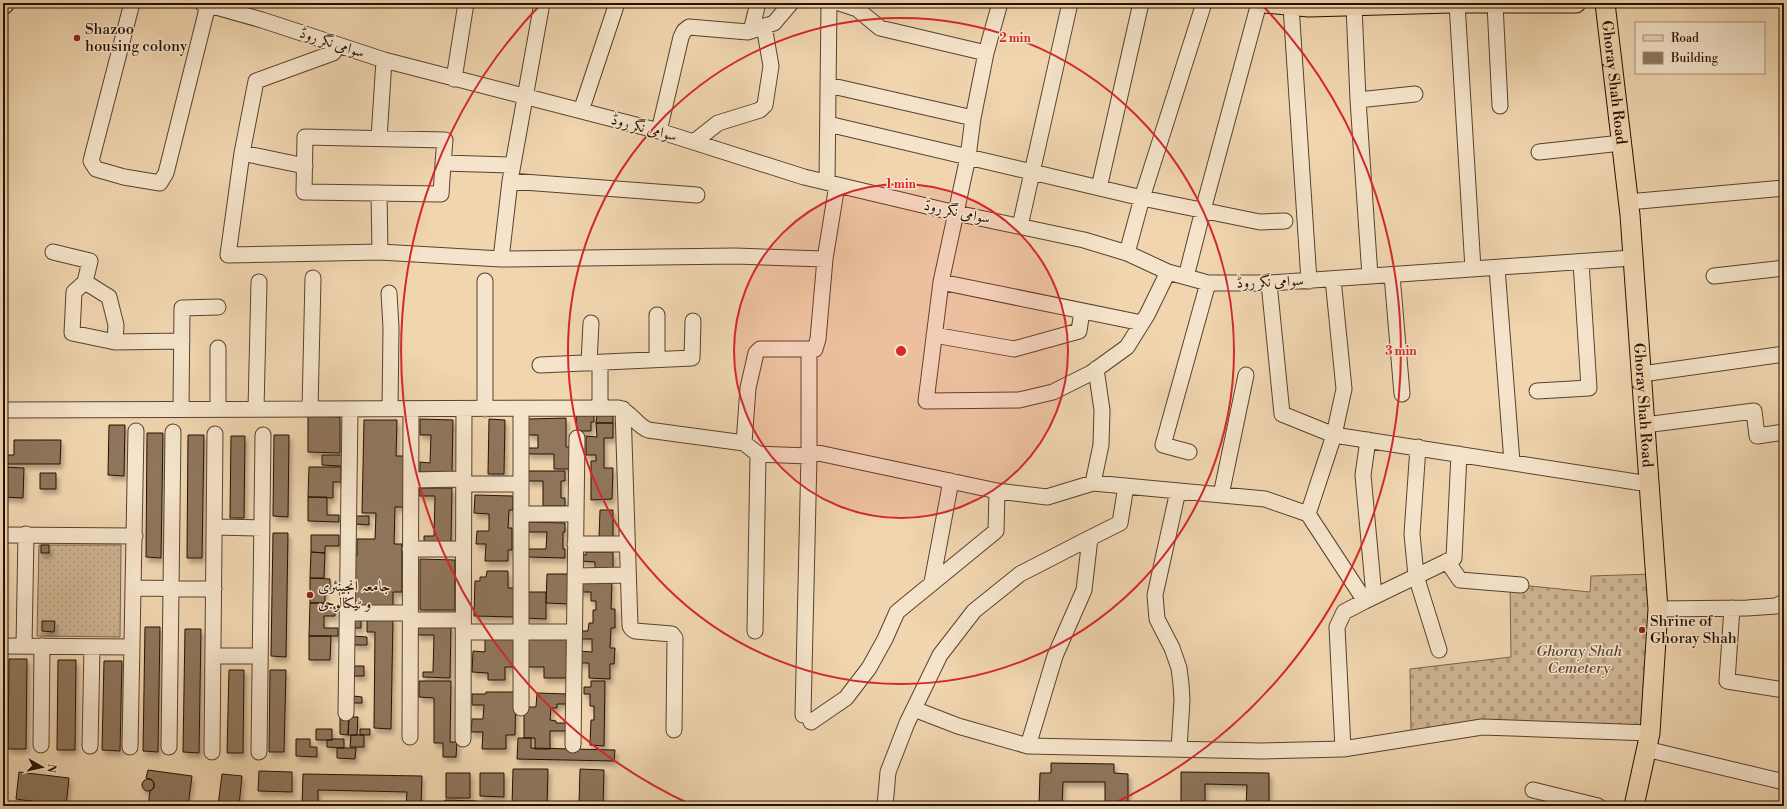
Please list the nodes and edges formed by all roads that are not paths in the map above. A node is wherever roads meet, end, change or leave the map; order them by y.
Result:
1 (5, 3) edge
2 (132, 3) edge
3 (466, 3) edge
4 (542, 3) edge
5 (617, 3) edge
6 (758, 3) edge
7 (791, 3) edge
8 (829, 3) edge
9 (839, 3) edge
10 (1000, 3) edge
11 (1070, 3) edge
12 (1141, 3) edge
13 (1204, 3) edge
14 (1259, 3) edge
15 (1264, 3) edge
16 (1451, 3) edge
17 (1457, 3) edge
18 (1466, 3) edge
19 (1576, 3) edge
20 (1605, 3) edge
21 (205, 4) edge
22 (1495, 4) edge
23 (3, 5) edge
24 (1303, 5) edge
25 (1375, 5) edge
26 (1354, 6) junction
27 (757, 28) junction
28 (338, 45) junction
29 (986, 54) junction
30 (384, 60) junction
31 (454, 79) junction
32 (828, 85) junction
33 (1415, 94) dead end
34 (525, 96) junction
35 (1358, 100) junction
36 (1500, 106) dead end
37 (580, 111) junction
38 (973, 118) junction
39 (828, 124) junction
40 (659, 131) junction
41 (379, 138) junction
42 (694, 142) junction
43 (1621, 143) junction
44 (1539, 152) dead end
45 (242, 153) junction
46 (968, 157) junction
47 (444, 163) junction
48 (512, 165) junction
49 (305, 166) junction
50 (1032, 172) junction
51 (510, 182) junction
52 (832, 184) junction
53 (1099, 188) junction
54 (1784, 188) edge
55 (379, 193) junction
56 (697, 196) dead end
57 (1142, 198) junction
58 (1628, 202) junction
59 (1203, 210) junction
60 (956, 213) junction
61 (1285, 221) dead end
62 (1020, 226) junction
63 (53, 252) dead end
64 (380, 252) junction
65 (1127, 253) junction
66 (1632, 258) junction
67 (501, 259) junction
68 (825, 259) junction
69 (1581, 262) junction
70 (1497, 268) junction
71 (1784, 268) edge
72 (1473, 269) junction
73 (1168, 272) junction
74 (1392, 275) junction
75 (1370, 276) junction
76 (1714, 276) dead end
77 (1186, 277) junction
78 (313, 278) dead end
79 (1333, 279) junction
80 (485, 281) dead end
81 (1308, 281) junction
82 (85, 282) junction
83 (259, 282) dead end
84 (941, 282) junction
85 (1208, 283) junction
86 (1269, 283) junction
87 (389, 293) dead end
88 (218, 307) dead end
89 (1082, 311) junction
90 (657, 314) dead end
91 (693, 321) dead end
92 (591, 323) dead end
93 (1142, 323) junction
94 (934, 335) junction
95 (182, 341) junction
96 (115, 342) junction
97 (218, 348) dead end
98 (809, 350) junction
99 (1784, 354) edge
100 (656, 359) junction
101 (595, 363) junction
102 (540, 365) dead end
103 (1096, 369) junction
104 (1642, 374) junction
105 (1246, 375) dead end
106 (1537, 391) dead end
107 (1402, 394) dead end
108 (600, 408) junction
109 (256, 409) junction
110 (310, 409) junction
111 (350, 409) junction
112 (390, 409) junction
113 (411, 409) junction
114 (464, 409) junction
115 (485, 409) junction
116 (522, 409) junction
117 (623, 409) junction
118 (3, 410) edge
119 (181, 410) junction
120 (218, 410) junction
121 (1645, 425) junction
122 (136, 431) dead end
123 (173, 432) dead end
124 (1784, 432) edge
125 (215, 434) dead end
126 (263, 435) dead end
127 (1334, 435) junction
128 (577, 438) dead end
129 (1368, 440) junction
130 (744, 444) junction
131 (1418, 448) junction
132 (1189, 452) dead end
133 (809, 453) junction
134 (758, 454) junction
135 (1459, 454) junction
136 (1512, 462) junction
137 (411, 480) junction
138 (952, 481) junction
139 (463, 482) junction
140 (1093, 483) junction
141 (521, 484) junction
142 (1649, 484) junction
143 (1126, 486) junction
144 (1178, 490) junction
145 (997, 491) junction
146 (1221, 494) junction
147 (521, 514) junction
148 (576, 514) junction
149 (1308, 514) junction
150 (214, 527) junction
151 (262, 528) junction
152 (26, 534) junction
153 (3, 535) edge
154 (135, 536) junction
155 (1090, 538) junction
156 (575, 544) junction
157 (627, 544) junction
158 (410, 549) junction
159 (463, 549) junction
160 (1447, 561) junction
161 (628, 574) junction
162 (575, 576) junction
163 (1416, 576) junction
164 (932, 582) junction
165 (1521, 585) dead end
166 (133, 588) junction
167 (170, 589) junction
168 (214, 590) junction
169 (1370, 598) junction
170 (1784, 602) edge
171 (1732, 608) junction
172 (1658, 609) junction
173 (348, 613) junction
174 (410, 616) junction
175 (463, 626) junction
176 (521, 631) junction
177 (755, 631) dead end
178 (574, 632) junction
179 (3, 646) edge
180 (24, 646) junction
181 (42, 646) junction
182 (92, 647) junction
183 (131, 647) junction
184 (1439, 650) dead end
185 (213, 656) junction
186 (260, 656) junction
187 (1784, 690) edge
188 (521, 708) dead end
189 (914, 709) junction
190 (346, 712) dead end
191 (674, 730) dead end
192 (410, 737) dead end
193 (463, 739) dead end
194 (1648, 741) junction
195 (41, 745) dead end
196 (573, 745) dead end
197 (90, 746) dead end
198 (1028, 746) junction
199 (130, 747) dead end
200 (169, 747) dead end
201 (1179, 749) junction
202 (1343, 749) junction
203 (212, 752) dead end
204 (259, 752) dead end
205 (1784, 782) edge
206 (1533, 790) dead end
207 (885, 806) edge
208 (1598, 806) edge
209 (1634, 806) edge

1 - 23 main road
2 - 21 street
3 - 31 street
4 - 34 street
5 - 37 street
6 - 27 street
7 - 27 street
8 - 32 street
9 - 29 street
10 - 29 street
11 - 50 street
12 - 53 street
13 - 57 street
14 - 59 street
15 - 24 main road
16 - 25 main road
17 - 72 street
18 - 22 main road
19 - 22 main road
20 - 43 main road, Ghoray Shah Road
21 - 28 street, سوامی نگر روڈ
22 - 36 street
24 - 26 main road
24 - 81 street
25 - 26 main road
26 - 35 street
27 - 40 street
27 - 42 street
28 - 30 street, سوامی نگر روڈ
28 - 45 street
29 - 38 street
30 - 31 street, سوامی نگر روڈ
30 - 41 street
31 - 34 street, سوامی نگر روڈ
32 - 38 street
32 - 39 street
33 - 35 street
34 - 37 street, سوامی نگر روڈ
34 - 48 street
35 - 75 street
37 - 40 street, سوامی نگر روڈ
38 - 46 street
39 - 46 street
39 - 52 street
40 - 42 street, سوامی نگر روڈ
41 - 47 street
41 - 49 street
42 - 52 street, سوامی نگر روڈ
43 - 44 street
43 - 58 main road, Ghoray Shah Road
45 - 49 street
45 - 64 street
46 - 50 street
46 - 60 street
47 - 48 street
47 - 55 street
48 - 51 street
49 - 55 street
50 - 53 street
50 - 62 street
51 - 56 street
51 - 67 street
52 - 60 street, سوامی نگر روڈ
52 - 68 street
53 - 57 street
54 - 58 street
55 - 64 street
57 - 59 street
57 - 65 street
58 - 66 main road, Ghoray Shah Road
59 - 61 street
59 - 77 street
60 - 62 street, سوامی نگر روڈ
60 - 84 street
62 - 65 street, سوامی نگر روڈ
63 - 82 street
64 - 67 street
65 - 73 street, سوامی نگر روڈ
66 - 69 street, سوامی نگر روڈ
66 - 104 main road, Ghoray Shah Road
67 - 68 street
68 - 98 street
69 - 70 street, سوامی نگر روڈ
69 - 106 street
70 - 72 street, سوامی نگر روڈ
70 - 136 street
71 - 76 street
72 - 74 street, سوامی نگر روڈ
73 - 77 street, سوامی نگر روڈ
73 - 93 street
74 - 75 street, سوامی نگر روڈ
74 - 107 street
75 - 79 street, سوامی نگر روڈ
77 - 85 street, سوامی نگر روڈ
78 - 110 street
79 - 81 street, سوامی نگر روڈ
79 - 127 street
80 - 115 street
81 - 86 street, سوامی نگر روڈ
82 - 96 street
82 - 96 street
83 - 109 street
84 - 89 street
84 - 94 street
85 - 86 street, سوامی نگر روڈ
85 - 132 street
86 - 127 street
87 - 112 street
88 - 95 street
89 - 93 street
89 - 94 street
90 - 100 street
91 - 100 street
92 - 101 street
93 - 103 street
94 - 103 street
95 - 96 street
95 - 119 street
97 - 120 street
98 - 130 street
98 - 133 street
99 - 104 street
100 - 101 street
101 - 102 street
101 - 108 street
103 - 140 street
104 - 121 main road, Ghoray Shah Road
105 - 146 street
108 - 116 street
108 - 117 street
109 - 110 street
109 - 120 street
110 - 111 street
111 - 112 street
111 - 173 street
112 - 113 street
113 - 114 street
113 - 137 street
114 - 115 street
114 - 139 street
115 - 116 street
116 - 141 street
117 - 130 street
117 - 157 street
118 - 119 street
119 - 120 street
121 - 124 street
121 - 142 main road, Ghoray Shah Road
122 - 154 street
123 - 167 street
125 - 150 street
126 - 151 street
127 - 129 street
127 - 149 street
128 - 148 street
129 - 131 street
129 - 169 street
130 - 134 street
131 - 135 street
131 - 163 street
133 - 134 street
133 - 138 street
133 - 164 street
134 - 177 street
135 - 136 street
135 - 160 street
136 - 142 street
137 - 139 street
137 - 158 street
138 - 145 street
138 - 164 street
139 - 141 street
139 - 159 street
140 - 143 street
140 - 145 street
141 - 147 street
142 - 172 main road, Ghoray Shah Road
143 - 144 street
143 - 155 street
144 - 146 street
144 - 201 street
145 - 164 street
146 - 149 street
147 - 148 street
147 - 176 street
148 - 156 street
149 - 169 street
150 - 151 street
150 - 168 street
151 - 186 street
152 - 153 street
152 - 154 street
152 - 180 street
154 - 166 street
155 - 189 street
155 - 198 street
156 - 157 street
156 - 162 street
157 - 161 street
158 - 159 street
158 - 174 street
159 - 175 street
160 - 163 street
160 - 165 street
161 - 162 street
161 - 191 street
162 - 178 street
163 - 169 street
163 - 184 street
166 - 167 street
166 - 183 street
167 - 168 street
167 - 200 street
168 - 185 street
169 - 202 street
170 - 171 street
171 - 172 street
171 - 187 street
172 - 194 main road, Ghoray Shah Road
173 - 174 street
173 - 190 street
174 - 175 street
174 - 192 street
175 - 176 street
175 - 193 street
176 - 178 street
176 - 188 street
178 - 196 street
179 - 180 street
180 - 181 street
181 - 182 street
181 - 195 street
182 - 183 street
182 - 197 street
183 - 199 street
185 - 186 street
185 - 203 street
186 - 204 street
189 - 198 street
189 - 207 street
194 - 202 street
194 - 205 street
194 - 209 main road, Ghoray Shah Road
198 - 201 street
201 - 202 street
206 - 208 street

